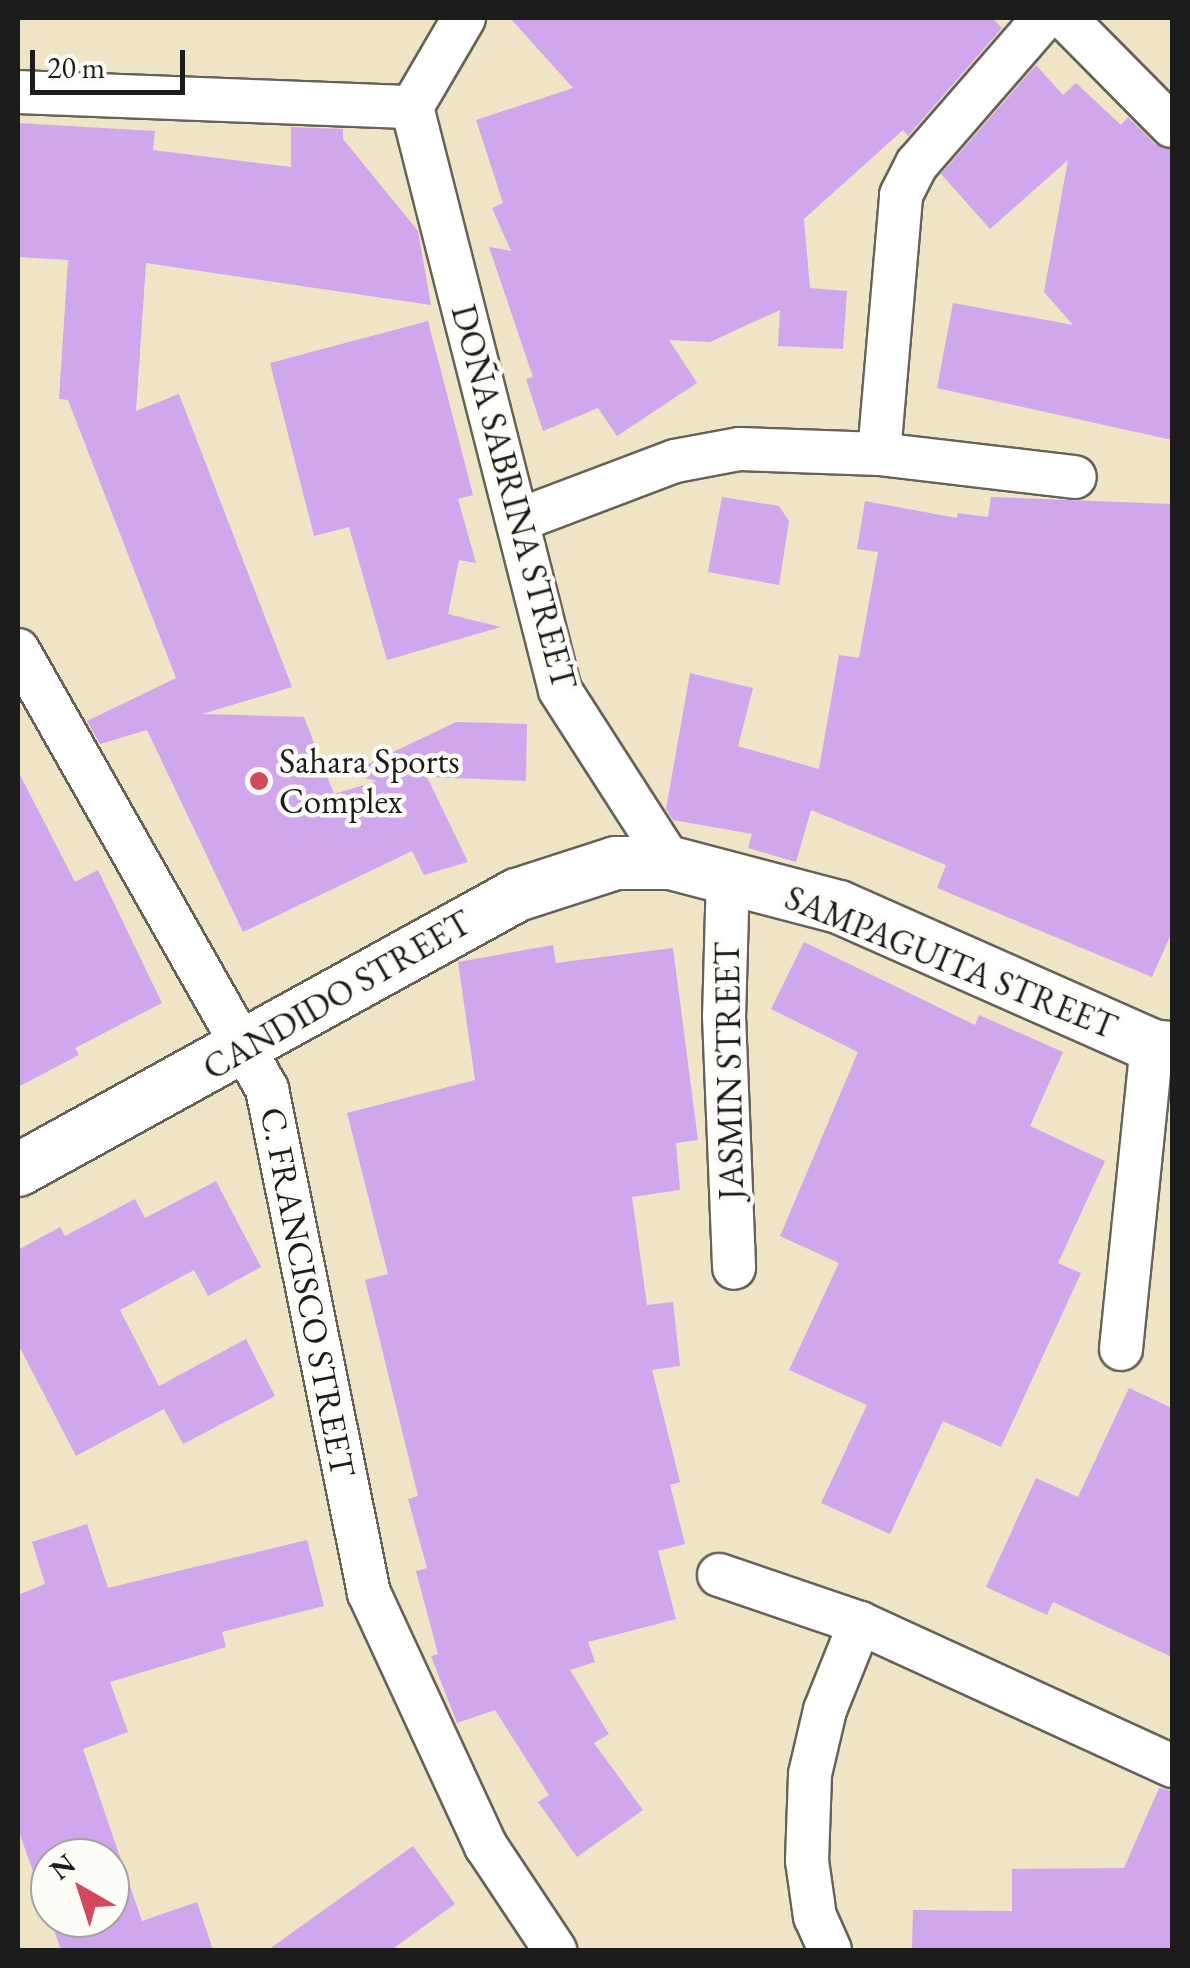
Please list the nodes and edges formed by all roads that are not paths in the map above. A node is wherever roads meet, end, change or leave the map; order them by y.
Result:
1 (464, 18) edge
2 (1044, 18) edge
3 (1065, 18) edge
4 (18, 92) edge
5 (412, 107) junction
6 (1172, 126) edge
7 (879, 454) junction
8 (1075, 478) dead end
9 (519, 520) junction
10 (18, 650) edge
11 (671, 863) junction
12 (728, 875) junction
13 (1162, 1047) edge
14 (246, 1048) junction
15 (18, 1170) edge
16 (734, 1268) dead end
17 (1121, 1349) dead end
18 (719, 1575) dead end
19 (860, 1623) junction
20 (1172, 1766) edge
21 (555, 1950) edge
22 (830, 1950) edge

1 - 5 street
2 - 7 street
3 - 6 street
4 - 5 street
5 - 9 street, DOÑA SABRINA STREET
7 - 8 street
7 - 9 street
9 - 11 street, DOÑA SABRINA STREET
10 - 14 street, C. FRANCISCO STREET
11 - 12 street, SAMPAGUITA STREET
11 - 14 street, CANDIDO STREET
12 - 13 street, SAMPAGUITA STREET
12 - 16 street, JASMIN STREET
13 - 17 street
14 - 15 street, CANDIDO STREET
14 - 21 street, C. FRANCISCO STREET
18 - 19 street
19 - 20 street
19 - 22 street

